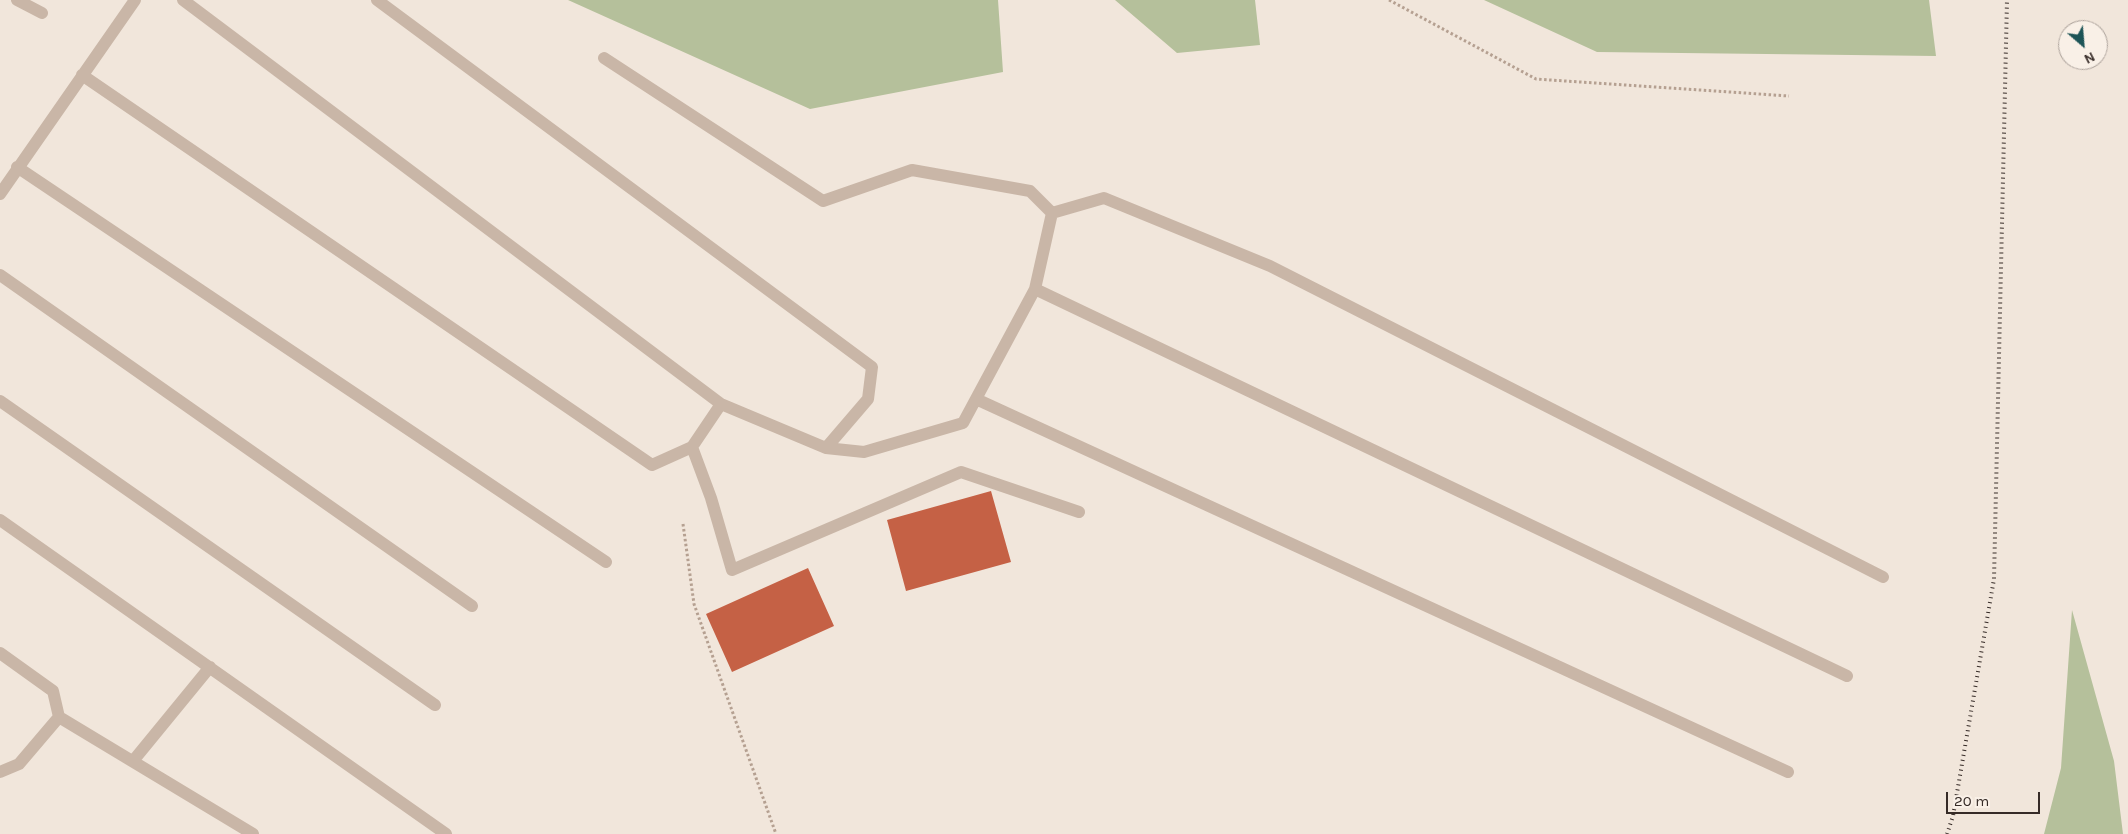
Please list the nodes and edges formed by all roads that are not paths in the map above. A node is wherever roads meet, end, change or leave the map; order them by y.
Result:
1 (17, 0) edge
2 (134, 0) edge
3 (183, 0) edge
4 (377, 0) edge
5 (42, 13) dead end
6 (604, 58) dead end
7 (82, 75) junction
8 (17, 167) junction
9 (0, 194) edge
10 (1052, 213) junction
11 (0, 275) edge
12 (1034, 289) junction
13 (976, 399) junction
14 (0, 401) edge
15 (721, 404) junction
16 (692, 447) junction
17 (826, 448) junction
18 (1079, 512) dead end
19 (0, 520) edge
20 (606, 562) dead end
21 (1883, 577) dead end
22 (472, 606) dead end
23 (0, 653) edge
24 (210, 668) junction
25 (1847, 676) dead end
26 (435, 706) dead end
27 (59, 717) junction
28 (133, 761) junction
29 (0, 772) edge
30 (1788, 772) dead end
31 (253, 834) edge
32 (446, 834) edge

1 - 5 lane
2 - 7 lane
3 - 15 lane
4 - 17 lane
6 - 10 lane
7 - 8 lane
7 - 16 lane
8 - 9 lane
8 - 20 lane
10 - 12 lane
10 - 21 lane
11 - 22 lane
12 - 13 lane
12 - 25 lane
13 - 17 lane
13 - 30 lane
14 - 26 lane
15 - 16 lane
15 - 17 lane
16 - 18 lane
19 - 24 lane
23 - 27 lane
24 - 28 lane
24 - 32 lane
27 - 28 lane
27 - 29 lane
28 - 31 lane

